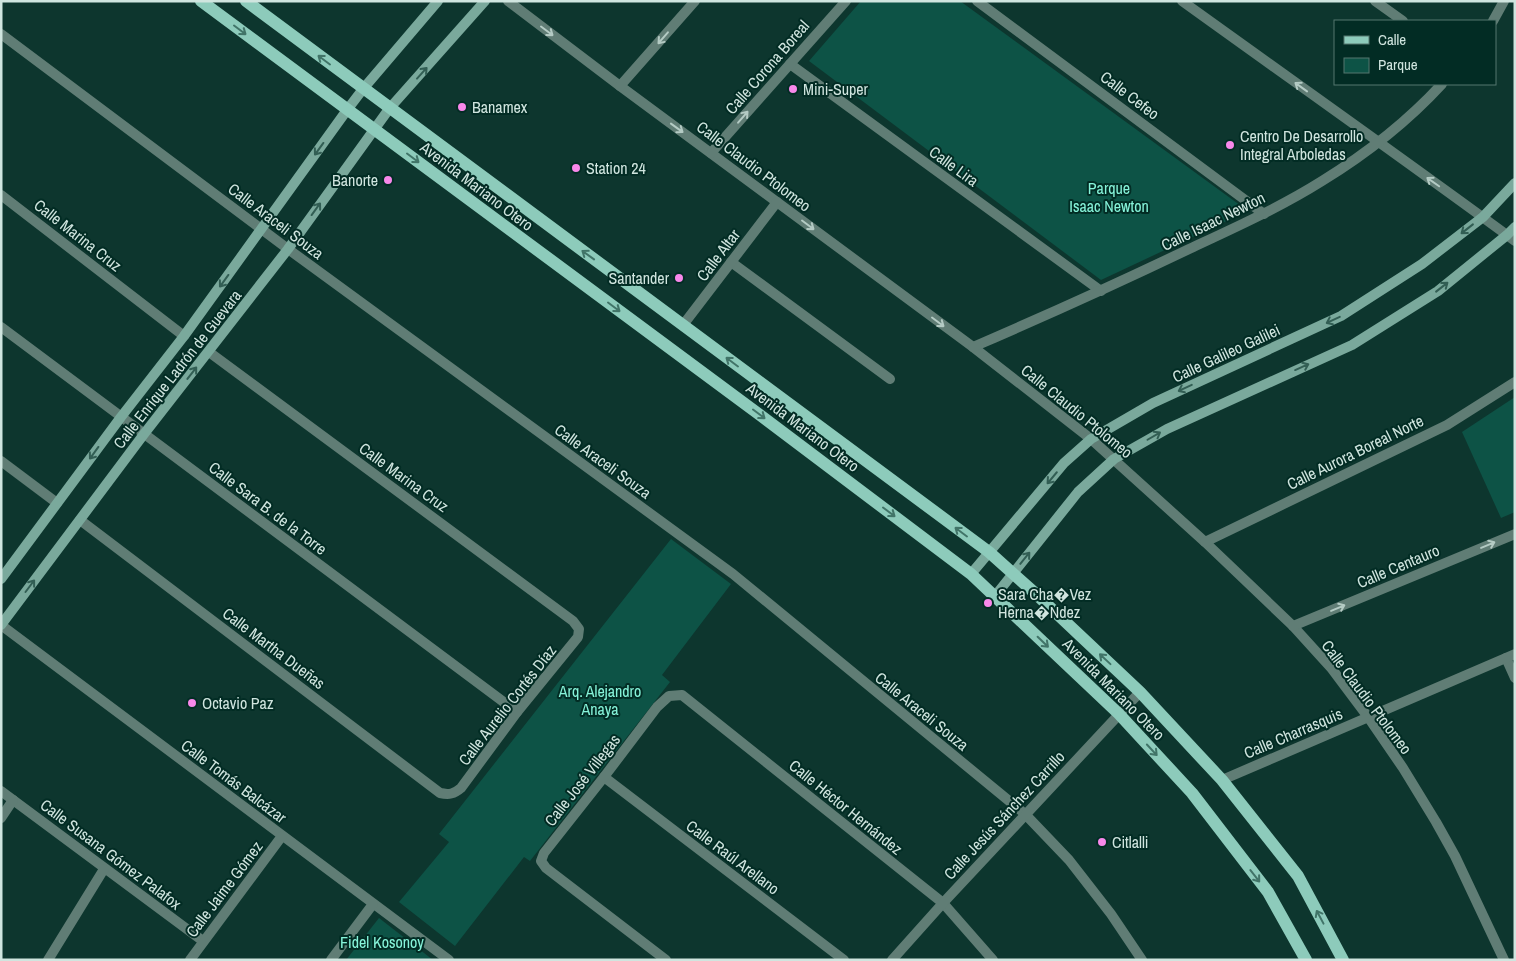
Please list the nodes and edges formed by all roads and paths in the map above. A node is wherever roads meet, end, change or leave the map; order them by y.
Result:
1 (201, 1) edge
2 (246, 1) edge
3 (438, 1) edge
4 (485, 1) edge
5 (508, 1) edge
6 (695, 1) edge
7 (846, 1) edge
8 (977, 1) edge
9 (1182, 1) edge
10 (1375, 1) edge
11 (1504, 1) edge
12 (1402, 20) edge
13 (1494, 20) edge
14 (1, 34) edge
15 (790, 64) junction
16 (1441, 85) edge
17 (620, 86) junction
18 (363, 89) junction
19 (390, 109) junction
20 (348, 110) junction
21 (374, 129) junction
22 (1378, 143) junction
23 (711, 153) junction
24 (1515, 184) edge
25 (1, 194) edge
26 (777, 202) junction
27 (1264, 214) junction
28 (1483, 217) junction
29 (1515, 228) edge
30 (261, 229) junction
31 (1511, 238) edge
32 (288, 249) junction
33 (731, 262) junction
34 (1100, 292) junction
35 (683, 325) junction
36 (1, 328) edge
37 (184, 336) junction
38 (973, 348) junction
39 (209, 352) junction
40 (890, 380) dead end
41 (1515, 382) edge
42 (121, 417) junction
43 (144, 434) junction
44 (1091, 439) junction
45 (1114, 459) junction
46 (1, 461) edge
47 (57, 503) junction
48 (80, 520) junction
49 (1515, 534) edge
50 (1205, 542) junction
51 (989, 552) junction
52 (1013, 573) junction
53 (971, 574) junction
54 (1, 579) edge
55 (995, 596) junction
56 (1, 625) edge
57 (1293, 626) junction
58 (579, 629) joint
59 (1510, 656) edge
60 (1515, 678) edge
61 (1140, 692) junction
62 (669, 696) joint
63 (517, 712) junction
64 (1119, 714) junction
65 (1368, 717) junction
66 (604, 777) junction
67 (1222, 780) junction
68 (1, 791) edge
69 (451, 794) joint
70 (12, 800) junction
71 (1025, 814) junction
72 (1, 818) edge
73 (282, 836) junction
74 (104, 869) junction
75 (943, 902) junction
76 (373, 904) junction
77 (203, 941) junction
78 (48, 960) edge
79 (190, 960) edge
80 (331, 960) edge
81 (448, 960) edge
82 (666, 960) edge
83 (844, 960) edge
84 (892, 960) edge
85 (993, 960) edge
86 (1142, 960) edge
87 (1306, 960) edge
88 (1343, 960) edge
89 (1504, 960) edge

1 -> 20 main road, Avenida Mariano Otero
18 -> 2 main road, Avenida Mariano Otero
3 - 18 street, Calle Enrique Ladrón de Guevara
19 -> 4 street, Calle Enrique Ladrón de Guevara
5 -> 17 street, Calle Claudio Ptolomeo
6 -> 17 street
7 - 15 street, Calle Corona Boreal
8 - 27 street, Calle Cefeo
22 -> 9 street
10 - 12 street
11 - 13 street
14 - 30 street, Calle Araceli Souza
23 -> 15 street, Calle Corona Boreal
15 - 34 street, Calle Lira
16 - 22 street, Calle Isaac Newton
17 -> 23 street, Calle Claudio Ptolomeo
18 - 19 main road, Avenida Mariano Otero
18 - 20 street, Calle Enrique Ladrón de Guevara
19 - 21 street, Calle Enrique Ladrón de Guevara
35 -> 19 main road, Avenida Mariano Otero
20 - 21 main road, Avenida Mariano Otero
20 -> 30 street, Calle Enrique Ladrón de Guevara
32 -> 21 street, Calle Enrique Ladrón de Guevara
21 -> 53 main road, Avenida Mariano Otero
22 - 27 street, Calle Isaac Newton
28 -> 22 street
23 - 26 street, Calle Claudio Ptolomeo
24 - 28 street, Calle Galileo Galilei
25 - 37 street, Calle Marina Cruz
26 - 33 street, Calle Altar
26 -> 38 street, Calle Claudio Ptolomeo
27 - 34 street, Calle Isaac Newton
28 - 31 street
28 -> 44 street, Calle Galileo Galilei
29 - 31 street
30 - 32 street, Calle Araceli Souza
30 -> 37 street, Calle Enrique Ladrón de Guevara
45 -> 31 street
32 - 39 street, Calle Enrique Ladrón de Guevara
32 - 71 street, Calle Araceli Souza
33 - 35 street, Calle Altar
33 - 40 street
34 - 38 street, Calle Isaac Newton
51 -> 35 main road, Avenida Mariano Otero
36 - 42 street, Calle Sara B. de la Torre
37 - 42 street, Calle Enrique Ladrón de Guevara
38 - 44 street, Calle Claudio Ptolomeo
43 -> 39 street, Calle Enrique Ladrón de Guevara
39 - 58 street, Calle Marina Cruz
41 - 50 street, Calle Aurora Boreal Norte
42 - 43 street, Calle Sara B. de la Torre
42 -> 47 street, Calle Enrique Ladrón de Guevara
43 - 48 street, Calle Enrique Ladrón de Guevara
43 - 63 street, Calle Sara B. de la Torre
44 - 45 street, Calle Claudio Ptolomeo
44 -> 51 street, Calle Galileo Galilei
45 - 50 street, Calle Claudio Ptolomeo
52 -> 45 street
46 - 47 street
47 - 54 street, Calle Enrique Ladrón de Guevara
56 -> 48 street, Calle Enrique Ladrón de Guevara
48 - 69 street, Calle Martha Dueñas
57 -> 49 street, Calle Centauro
50 - 57 street, Calle Claudio Ptolomeo
51 - 52 main road, Avenida Mariano Otero
51 - 53 street, Calle Galileo Galilei
52 - 55 street
61 -> 52 main road, Avenida Mariano Otero
53 - 55 main road, Avenida Mariano Otero
55 -> 64 main road, Avenida Mariano Otero
56 - 73 street, Calle Tomás Balcázar
57 - 65 street, Calle Claudio Ptolomeo
58 - 63 street, Calle Aurelio Cortés Díaz
59 - 60 street
59 - 65 street, Calle Charrasquis
61 - 64 street, Calle Jesús Sánchez Carrillo
61 - 67 main road, Avenida Mariano Otero
62 - 66 street, Calle José Villegas
62 - 75 street, Calle Héctor Hernández
63 - 69 street, Calle Aurelio Cortés Díaz
64 - 71 street, Calle Jesús Sánchez Carrillo
64 -> 87 main road, Avenida Mariano Otero
65 - 67 street, Calle Charrasquis
65 - 89 street, Calle Claudio Ptolomeo
66 - 82 street, Calle José Villegas
66 - 83 street, Calle Raúl Arellano
88 -> 67 main road, Avenida Mariano Otero
68 - 70 street, Calle Susana Gómez Palafox
70 - 72 street
70 - 74 street, Calle Susana Gómez Palafox
71 - 75 street, Calle Jesús Sánchez Carrillo
71 - 86 street, Calle Araceli Souza
73 - 76 street, Calle Tomás Balcázar
73 - 77 street, Calle Jaime Gómez
74 - 77 street, Calle Susana Gómez Palafox
74 - 78 street
75 - 84 street, Calle Jesús Sánchez Carrillo
75 - 85 street, Calle Héctor Hernández
76 - 80 street
76 - 81 street, Calle Tomás Balcázar
77 - 79 street, Calle Jaime Gómez

